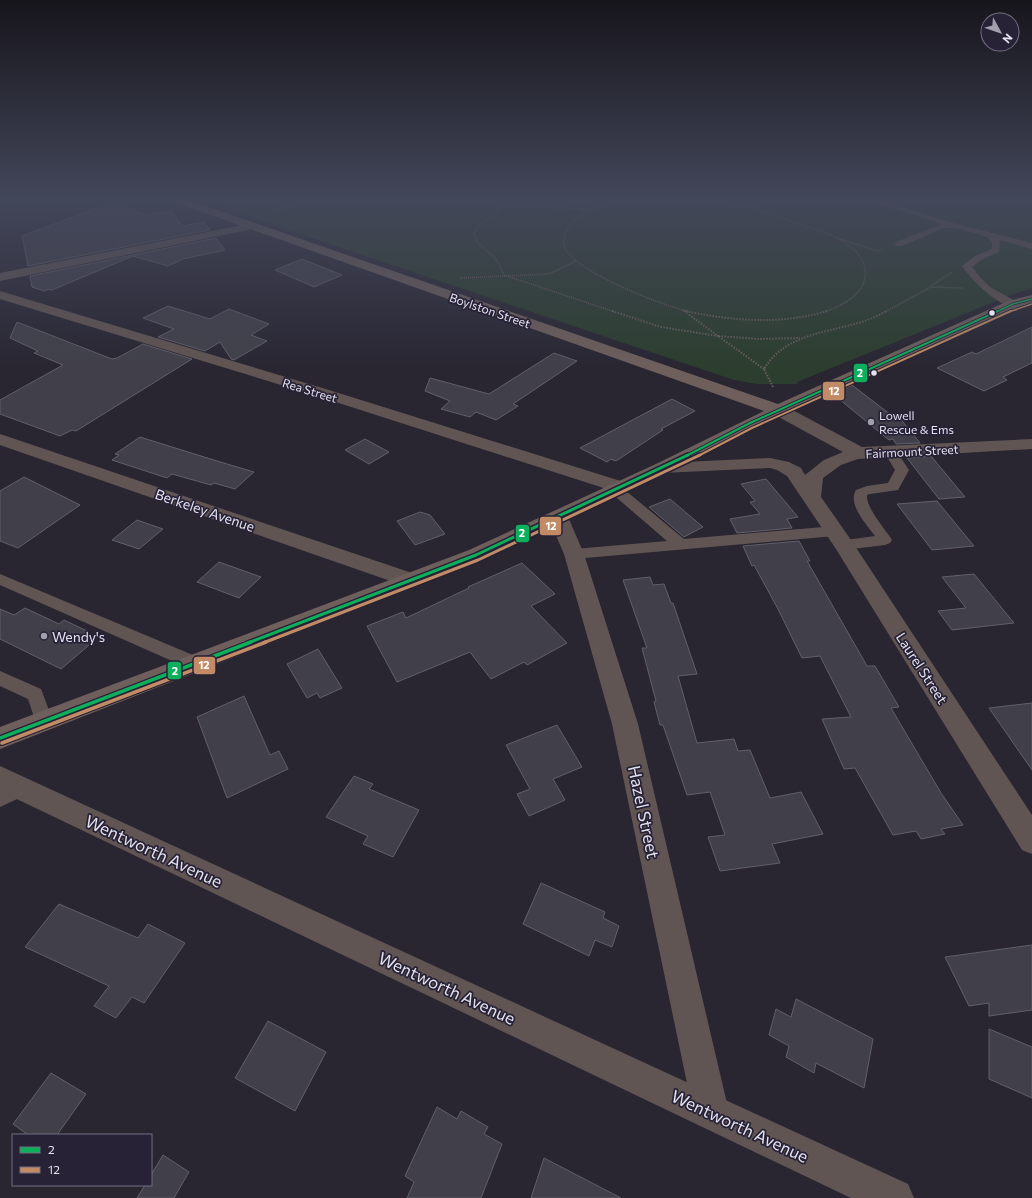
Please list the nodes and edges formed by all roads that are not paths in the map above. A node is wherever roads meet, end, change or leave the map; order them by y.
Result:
1 (102, 256) edge
2 (338, 256) edge
3 (985, 256) edge
4 (0, 276) edge
5 (0, 295) edge
6 (1032, 299) edge
7 (1013, 304) junction
8 (779, 410) junction
9 (0, 439) edge
10 (1024, 445) edge
11 (890, 452) junction
12 (859, 453) junction
13 (1032, 461) edge
14 (662, 468) junction
15 (617, 488) junction
16 (812, 497) junction
17 (558, 517) junction
18 (840, 538) junction
19 (681, 545) junction
20 (574, 554) junction
21 (0, 579) edge
22 (410, 580) junction
23 (194, 663) junction
24 (0, 678) edge
25 (44, 721) junction
26 (0, 738) edge
27 (7, 788) edge
28 (1032, 840) edge
29 (711, 1112) junction
30 (894, 1198) edge

1 - 4 street
2 - 8 main road, Boylston Street
3 - 7 lane
5 - 15 street, Rea Street
6 - 7 main road
7 - 8 main road
8 - 12 street, Fairmount Street
8 - 14 main road
9 - 22 street, Berkeley Avenue
10 - 11 street, Fairmount Street
10 - 13 street
11 - 12 street, Fairmount Street
11 - 18 lane
12 - 16 street
14 - 15 main road
14 - 16 street, Laurel Street
15 - 17 main road
15 - 19 lane
16 - 18 street, Laurel Street
17 - 20 street, Hazel Street
17 - 22 main road
18 - 19 lane
18 - 28 street, Laurel Street
19 - 20 lane
20 - 29 street, Hazel Street
21 - 23 lane
22 - 23 main road
23 - 25 main road
24 - 25 lane
25 - 26 main road
27 - 29 street, Wentworth Avenue
29 - 30 street, Wentworth Avenue

